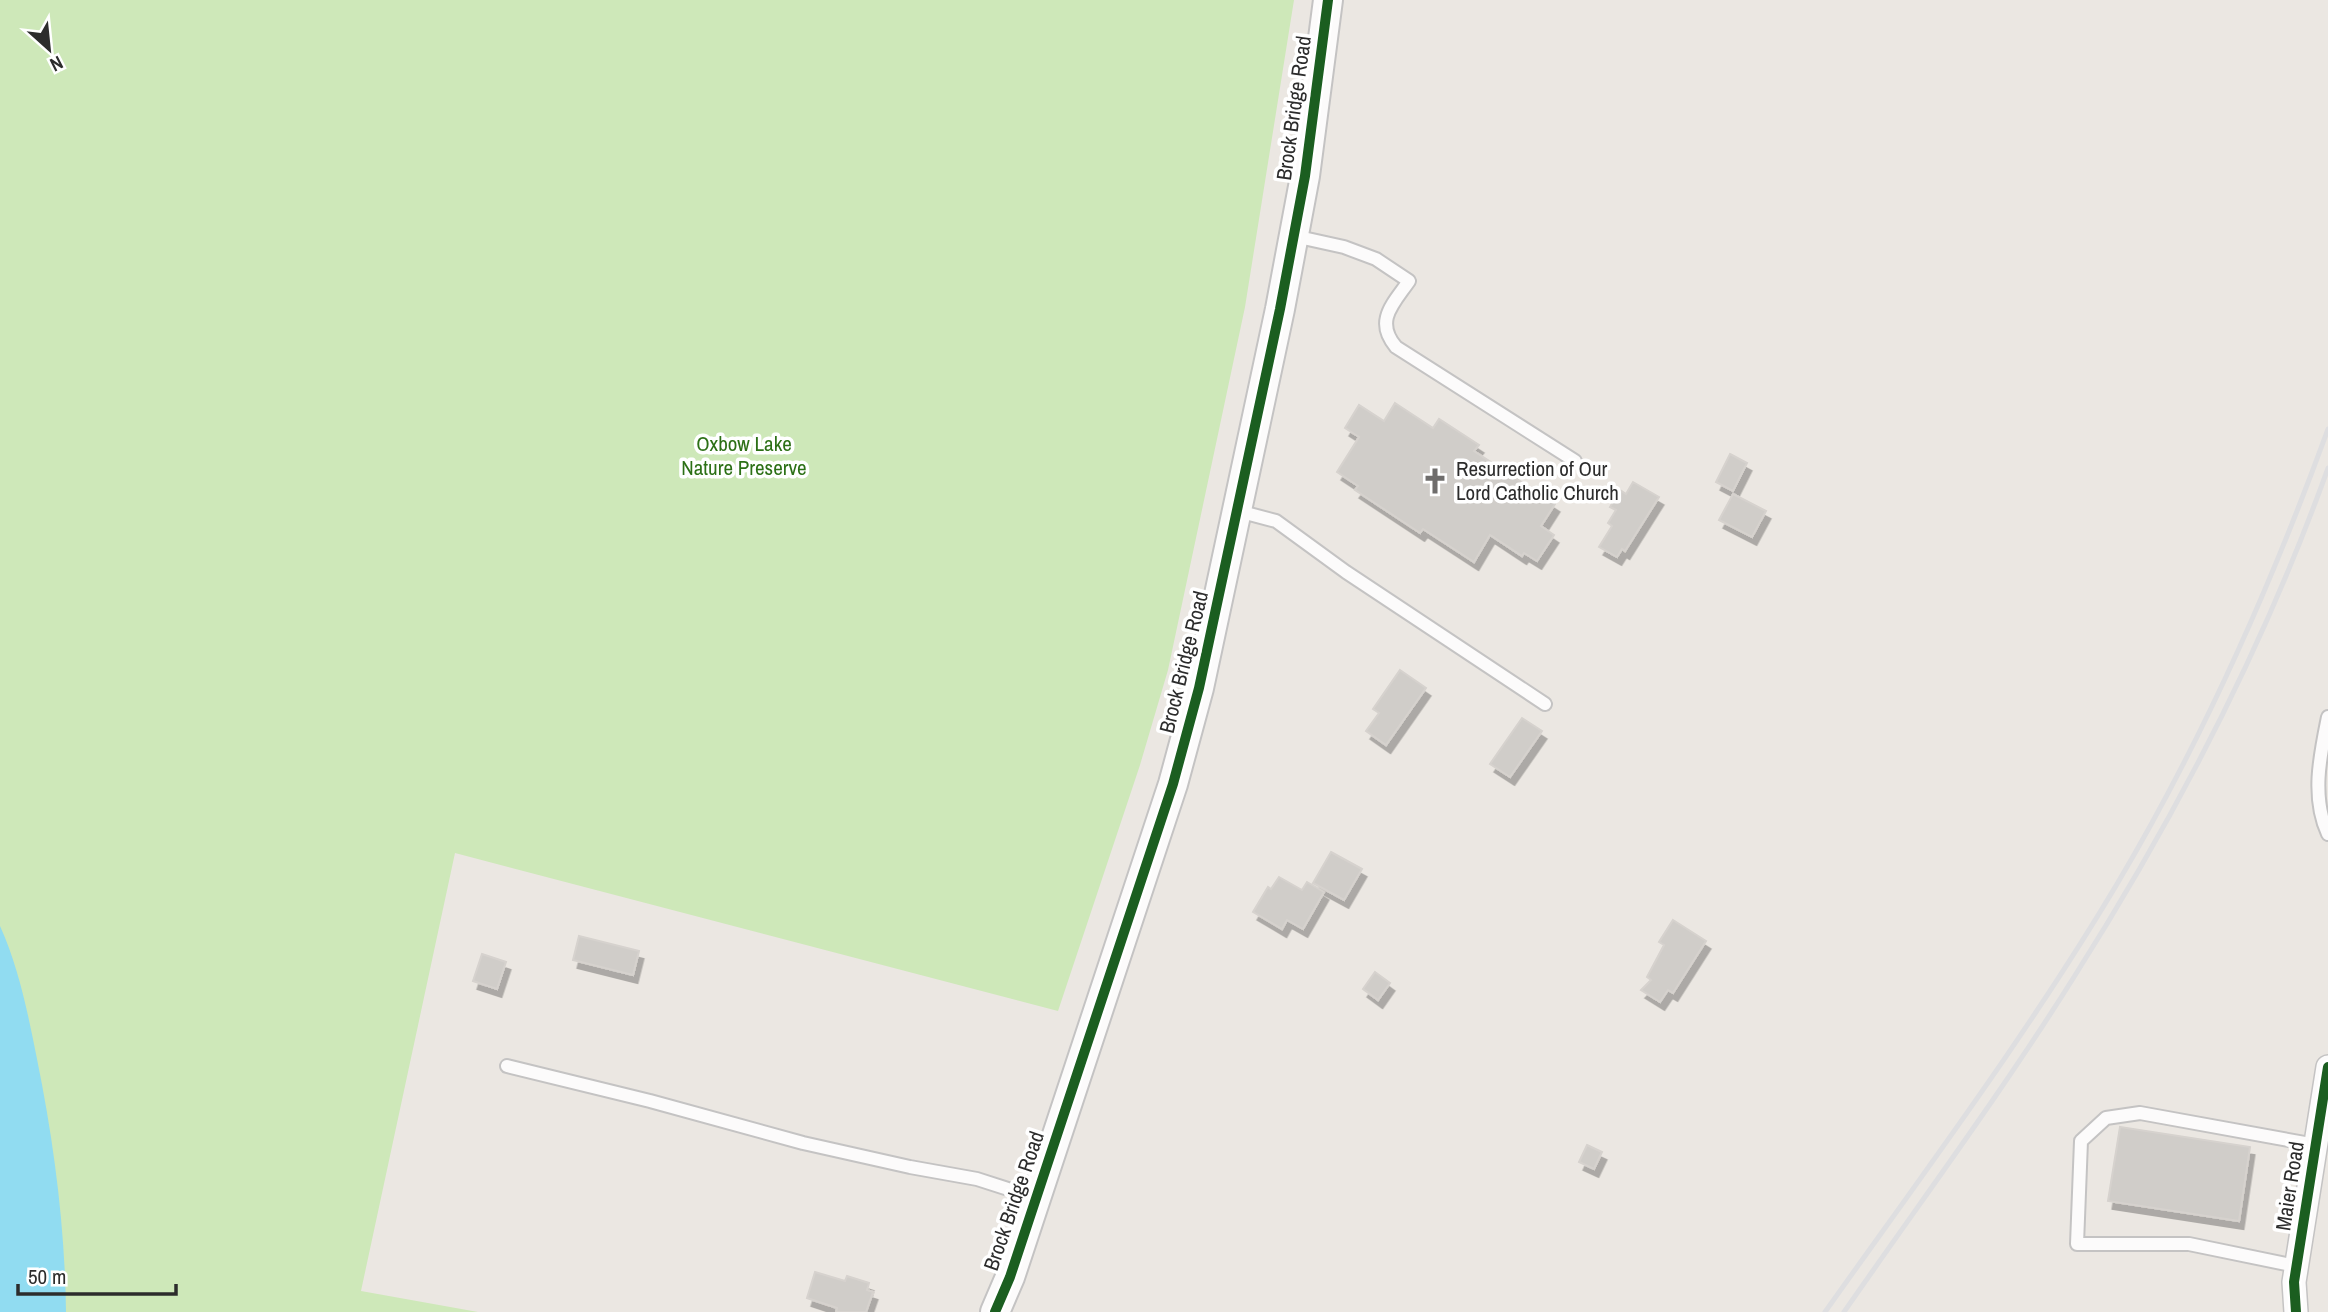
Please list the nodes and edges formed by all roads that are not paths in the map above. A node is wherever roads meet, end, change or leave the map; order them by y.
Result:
1 (1328, 0) edge
2 (1294, 236) junction
3 (1575, 461) dead end
4 (1238, 511) junction
5 (1545, 704) dead end
6 (2328, 718) edge
7 (2328, 834) edge
8 (507, 1066) dead end
9 (2328, 1067) edge
10 (2316, 1145) junction
11 (1036, 1198) junction
12 (2297, 1266) junction
13 (995, 1312) edge
14 (2296, 1312) edge

1 - 2 street, Brock Bridge Road
2 - 3 lane
2 - 4 street, Brock Bridge Road
4 - 5 lane
4 - 11 street, Brock Bridge Road
6 - 7 lane
8 - 11 lane
9 - 10 street, Maier Road
10 - 12 street, Maier Road
10 - 12 lane
11 - 13 street, Brock Bridge Road
12 - 14 street, Maier Road

